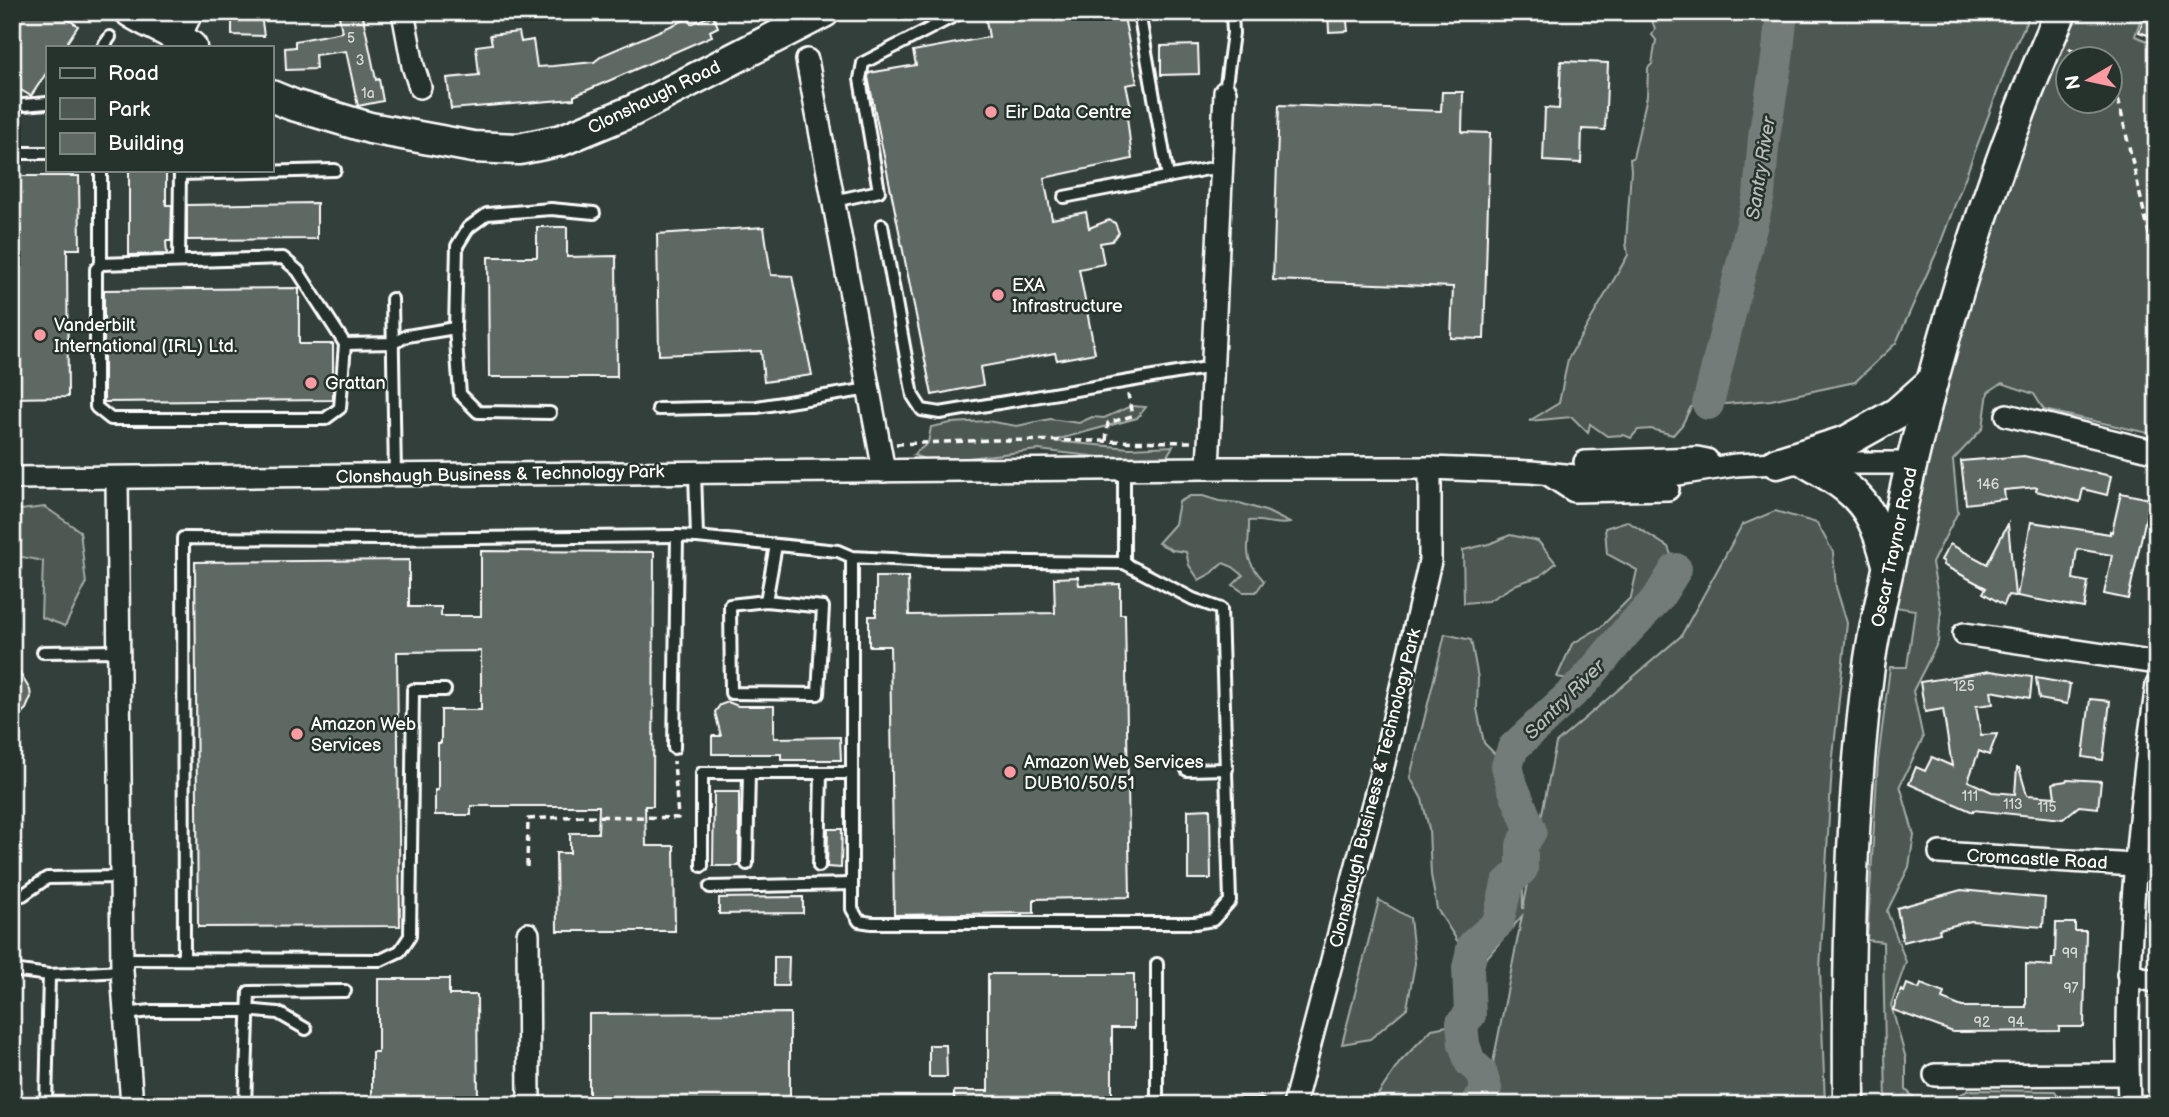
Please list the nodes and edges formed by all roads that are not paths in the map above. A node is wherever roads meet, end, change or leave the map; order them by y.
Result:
1 (131, 12) edge
2 (403, 12) edge
3 (961, 12) edge
4 (1139, 12) edge
5 (1232, 12) edge
6 (2061, 12) edge
7 (807, 16) edge
8 (185, 31) edge
9 (110, 37) dead end
10 (104, 46) edge
11 (807, 60) dead end
12 (420, 87) dead end
13 (1225, 92) joint
14 (273, 97) edge
15 (46, 103) edge
16 (12, 106) edge
17 (12, 153) edge
18 (46, 153) edge
19 (1222, 168) junction
20 (335, 170) dead end
21 (273, 171) edge
22 (101, 172) edge
23 (180, 172) edge
24 (1168, 177) junction
25 (1064, 197) dead end
26 (834, 201) junction
27 (594, 213) dead end
28 (882, 225) dead end
29 (178, 261) junction
30 (101, 264) junction
31 (392, 299) dead end
32 (455, 328) junction
33 (393, 343) junction
34 (345, 344) junction
35 (1212, 367) junction
36 (1932, 382) junction
37 (869, 388) junction
38 (658, 409) dead end
39 (550, 413) dead end
40 (2007, 415) dead end
41 (2157, 452) edge
42 (1777, 463) junction
43 (1808, 463) junction
44 (1911, 463) junction
45 (1736, 465) junction
46 (1124, 468) junction
47 (1208, 468) junction
48 (1430, 468) junction
49 (884, 471) junction
50 (695, 472) junction
51 (1546, 473) junction
52 (395, 475) junction
53 (12, 478) edge
54 (117, 478) junction
55 (677, 536) junction
56 (697, 537) junction
57 (776, 545) junction
58 (852, 557) junction
59 (1124, 563) junction
60 (1889, 568) junction
61 (766, 600) junction
62 (1964, 634) dead end
63 (118, 651) junction
64 (43, 652) dead end
65 (2157, 663) edge
66 (2157, 685) edge
67 (445, 690) dead end
68 (674, 748) road end
69 (1227, 769) junction
70 (2151, 770) edge
71 (1186, 771) dead end
72 (749, 772) junction
73 (821, 773) junction
74 (852, 773) junction
75 (1940, 853) dead end
76 (747, 864) dead end
77 (2135, 865) junction
78 (702, 866) dead end
79 (819, 866) dead end
80 (120, 877) junction
81 (852, 884) junction
82 (710, 887) dead end
83 (12, 895) edge
84 (528, 934) dead end
85 (184, 959) junction
86 (1157, 964) dead end
87 (122, 965) junction
88 (12, 970) edge
89 (2128, 974) junction
90 (49, 975) junction
91 (2157, 982) edge
92 (345, 992) dead end
93 (247, 1011) junction
94 (125, 1014) junction
95 (306, 1029) dead end
96 (2128, 1074) junction
97 (1935, 1075) dead end
98 (46, 1105) edge
99 (132, 1105) edge
100 (245, 1105) edge
101 (529, 1105) edge
102 (1157, 1105) edge
103 (1226, 1105) edge
104 (1260, 1105) edge
105 (1294, 1105) edge
106 (1849, 1105) edge
107 (2129, 1105) edge

1 - 8 main road
2 - 12 street
3 - 26 lane
4 - 24 lane
5 - 13 lane
6 - 36 main road, Oscar Traynor Road
7 - 14 main road, Clonshaugh Road
9 - 10 lane
11 - 26 street
13 - 19 street
15 - 16 lane
17 - 18 lane
19 - 24 lane
19 - 35 street
20 - 21 lane
22 - 30 lane
23 - 29 lane
24 - 25 lane
26 - 37 street
27 - 32 lane
28 - 35 lane
29 - 30 lane
29 - 34 lane
30 - 34 lane
31 - 33 lane
32 - 33 lane
32 - 39 lane
33 - 34 lane
33 - 52 lane
35 - 47 street
36 - 42 main road
36 - 44 main road, Oscar Traynor Road
37 - 38 lane
37 - 49 street
40 - 41 street
42 - 43 street, Clonshaugh Business & Technology Park
42 - 45 street, Clonshaugh Business & Technology Park
43 - 44 street, Clonshaugh Business & Technology Park
43 - 60 main road
44 - 60 main road, Oscar Traynor Road
45 - 51 street, Clonshaugh Business & Technology Park
45 - 51 street, Clonshaugh Business & Technology Park
46 - 47 street, Clonshaugh Business & Technology Park
46 - 49 street, Clonshaugh Business & Technology Park
46 - 59 lane
47 - 48 street, Clonshaugh Business & Technology Park
48 - 51 street, Clonshaugh Business & Technology Park
48 - 105 street, Clonshaugh Business & Technology Park
49 - 50 street, Clonshaugh Business & Technology Park
50 - 52 street, Clonshaugh Business & Technology Park
50 - 56 lane
52 - 54 street, Clonshaugh Business & Technology Park
53 - 54 street, Clonshaugh Business & Technology Park
54 - 63 street
55 - 56 lane
55 - 68 lane
55 - 85 lane
56 - 57 lane
57 - 58 lane
57 - 61 lane
58 - 59 lane
58 - 74 lane
59 - 69 lane
60 - 106 main road, Oscar Traynor Road
61 - 61 lane
62 - 65 street
63 - 64 lane
63 - 80 street
66 - 70 street
67 - 85 lane
69 - 71 lane
69 - 81 lane
70 - 77 street
72 - 73 lane
72 - 76 lane
72 - 78 lane
73 - 74 lane
73 - 79 lane
74 - 81 lane
75 - 77 street, Cromcastle Road
77 - 89 street
80 - 83 lane
80 - 87 street
81 - 82 lane
84 - 101 street
85 - 87 lane
86 - 102 lane
87 - 90 lane
87 - 94 street
88 - 90 lane
89 - 91 street
89 - 96 street
90 - 98 lane
92 - 93 lane
93 - 94 lane
93 - 95 lane
93 - 100 lane
94 - 99 street
96 - 97 street
96 - 107 street
103 - 104 lane

